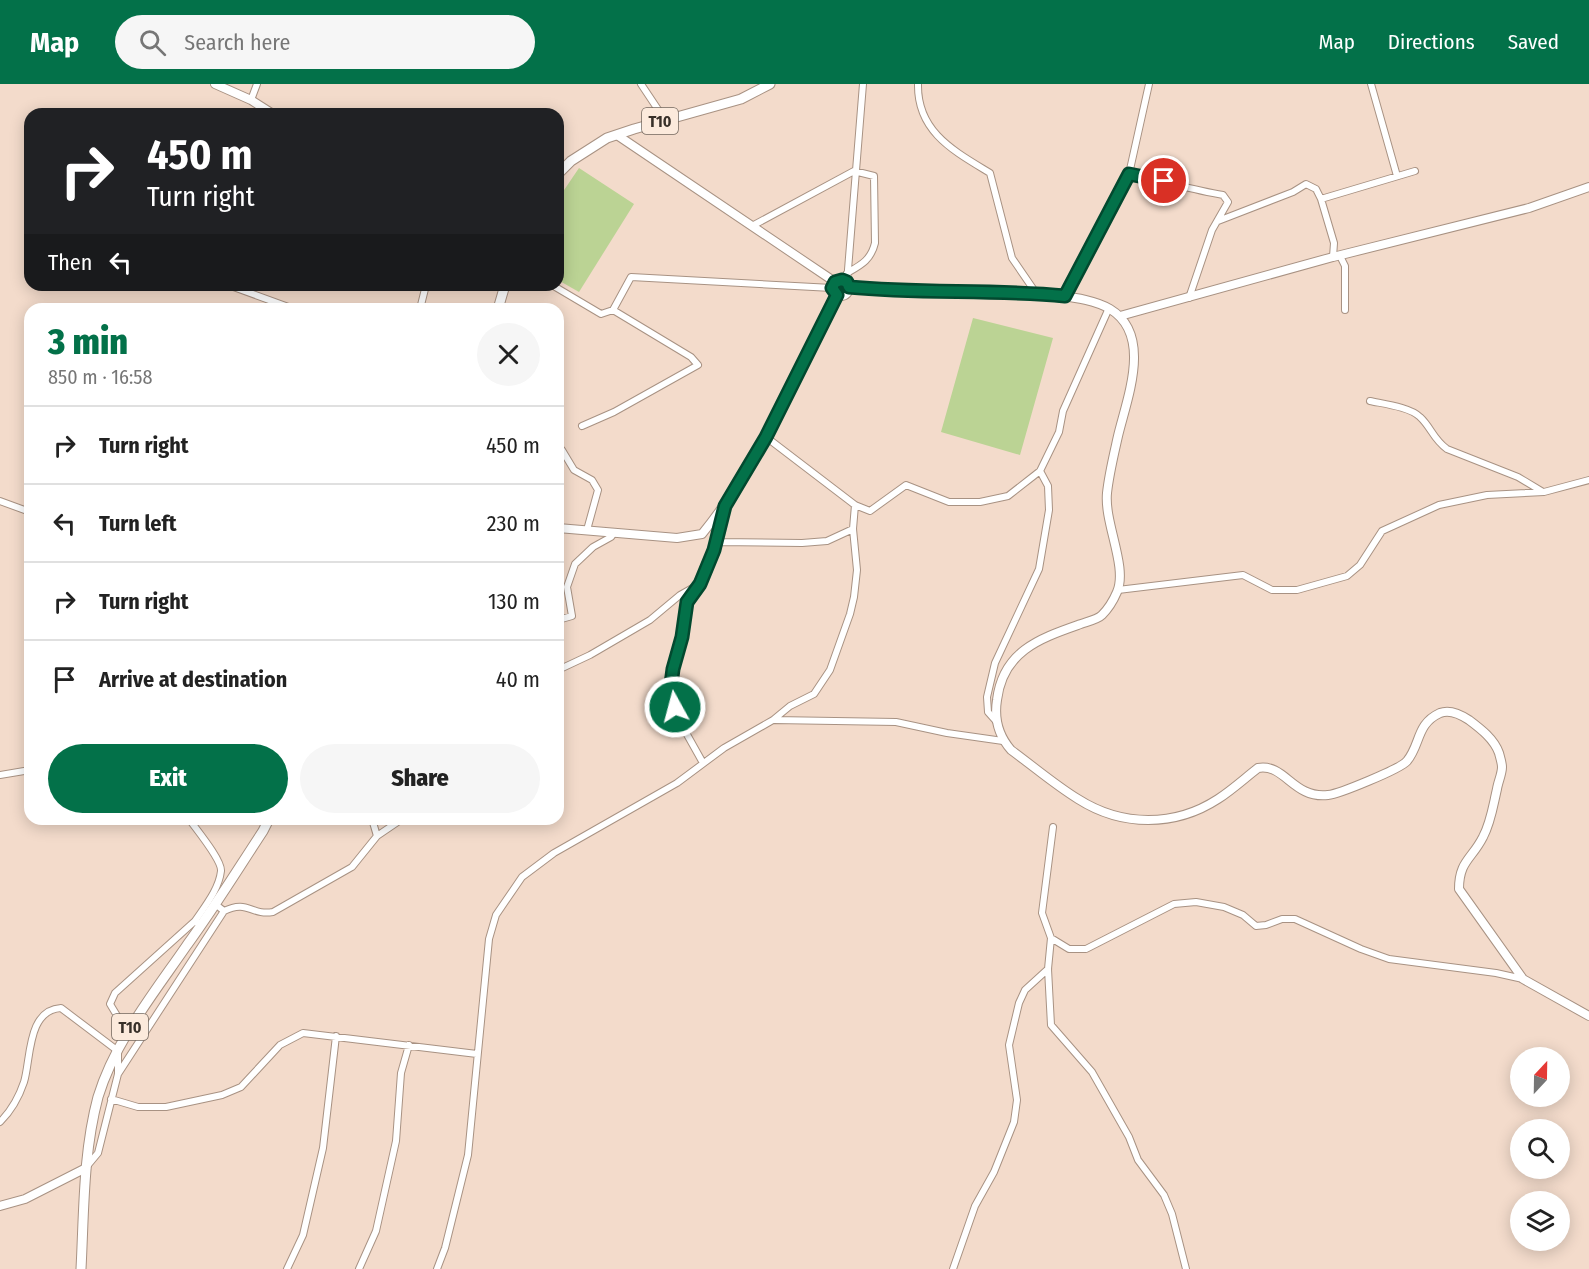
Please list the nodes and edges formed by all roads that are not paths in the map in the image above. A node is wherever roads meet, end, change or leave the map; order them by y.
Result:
1 (215, 84) edge
2 (257, 84) edge
3 (641, 84) edge
4 (770, 84) edge
5 (862, 84) edge
6 (918, 84) edge
7 (1149, 84) edge
8 (1371, 84) edge
9 (251, 100) junction
10 (264, 108) edge
11 (665, 120) junction
12 (617, 135) junction
13 (564, 167) edge
14 (855, 171) junction
15 (1415, 171) dead end
16 (1129, 174) junction
17 (1397, 176) junction
18 (1589, 187) edge
19 (1322, 199) junction
20 (1217, 221) junction
21 (752, 226) junction
22 (1336, 257) junction
23 (848, 281) junction
24 (835, 289) junction
25 (244, 291) edge
26 (562, 291) edge
27 (1036, 293) junction
28 (1065, 296) junction
29 (1189, 298) junction
30 (278, 303) edge
31 (1109, 308) junction
32 (613, 310) junction
33 (1346, 310) dead end
34 (1120, 316) junction
35 (1370, 401) dead end
36 (582, 426) dead end
37 (766, 437) junction
38 (564, 453) edge
39 (1040, 471) junction
40 (1589, 480) edge
41 (1544, 492) junction
42 (0, 501) edge
43 (855, 505) junction
44 (725, 506) junction
45 (24, 510) edge
46 (564, 528) edge
47 (853, 529) junction
48 (587, 530) junction
49 (614, 532) junction
50 (716, 542) junction
51 (700, 584) junction
52 (1118, 590) junction
53 (564, 618) edge
54 (564, 667) edge
55 (773, 720) junction
56 (996, 721) junction
57 (1003, 741) junction
58 (703, 763) junction
59 (24, 771) edge
60 (0, 775) edge
61 (193, 825) edge
62 (265, 825) edge
63 (374, 825) edge
64 (393, 825) edge
65 (1053, 827) dead end
66 (377, 836) junction
67 (215, 904) junction
68 (224, 911) junction
69 (198, 923) junction
70 (1051, 938) junction
71 (1048, 969) junction
72 (1523, 979) junction
73 (150, 998) junction
74 (161, 1006) junction
75 (1588, 1014) edge
76 (130, 1029) junction
77 (336, 1036) junction
78 (409, 1045) junction
79 (118, 1051) junction
80 (477, 1054) junction
81 (118, 1074) junction
82 (111, 1099) junction
83 (0, 1122) edge
84 (86, 1168) junction
85 (0, 1206) edge
86 (81, 1269) edge
87 (287, 1269) edge
88 (359, 1269) edge
89 (437, 1269) edge
90 (953, 1269) edge
91 (1186, 1269) edge

1 - 9 street
2 - 9 street
3 - 11 street
4 - 11 highway, T10
5 - 14 street
6 - 27 street
7 - 16 street
8 - 17 street
9 - 10 street
11 - 12 highway, T10
12 - 13 highway, T10
12 - 21 main road
14 - 21 street
14 - 23 street
14 - 23 street
15 - 17 street
16 - 20 street
16 - 28 street
17 - 19 street
18 - 22 street
19 - 20 street
19 - 22 street
20 - 29 street
21 - 24 main road
22 - 29 street
22 - 33 street
23 - 24 main road
23 - 24 main road
23 - 27 main road
24 - 32 street
24 - 37 street
25 - 30 street
26 - 32 street
27 - 28 main road
28 - 31 main road
29 - 34 street
31 - 34 main road
31 - 39 street
32 - 36 street
34 - 52 main road
35 - 41 street
37 - 43 street
37 - 44 street
38 - 48 street
39 - 43 street
39 - 56 street
40 - 41 street
41 - 52 street
42 - 45 street
43 - 47 street
44 - 49 street
44 - 50 street
46 - 48 street
47 - 50 street
47 - 55 street
48 - 49 street
49 - 53 street
50 - 51 street
51 - 54 street
51 - 58 street
52 - 56 main road
55 - 57 street
55 - 58 street
56 - 57 main road
57 - 72 main road
58 - 80 street
59 - 60 street
61 - 69 street
62 - 67 highway, T10
63 - 66 street
64 - 66 street
65 - 70 street
66 - 68 street
67 - 68 street
67 - 69 highway, T10
68 - 74 street
69 - 73 highway, T10
69 - 76 street
70 - 71 street
70 - 72 street
71 - 90 street
71 - 91 street
72 - 75 main road
73 - 74 street
73 - 76 highway, T10
74 - 81 street
76 - 79 highway, T10
77 - 78 street
77 - 82 street
77 - 87 street
78 - 80 street
78 - 88 street
79 - 81 street
79 - 83 street
79 - 84 highway, T10
80 - 89 street
81 - 82 street
82 - 84 street
84 - 85 street
84 - 86 highway, T10

